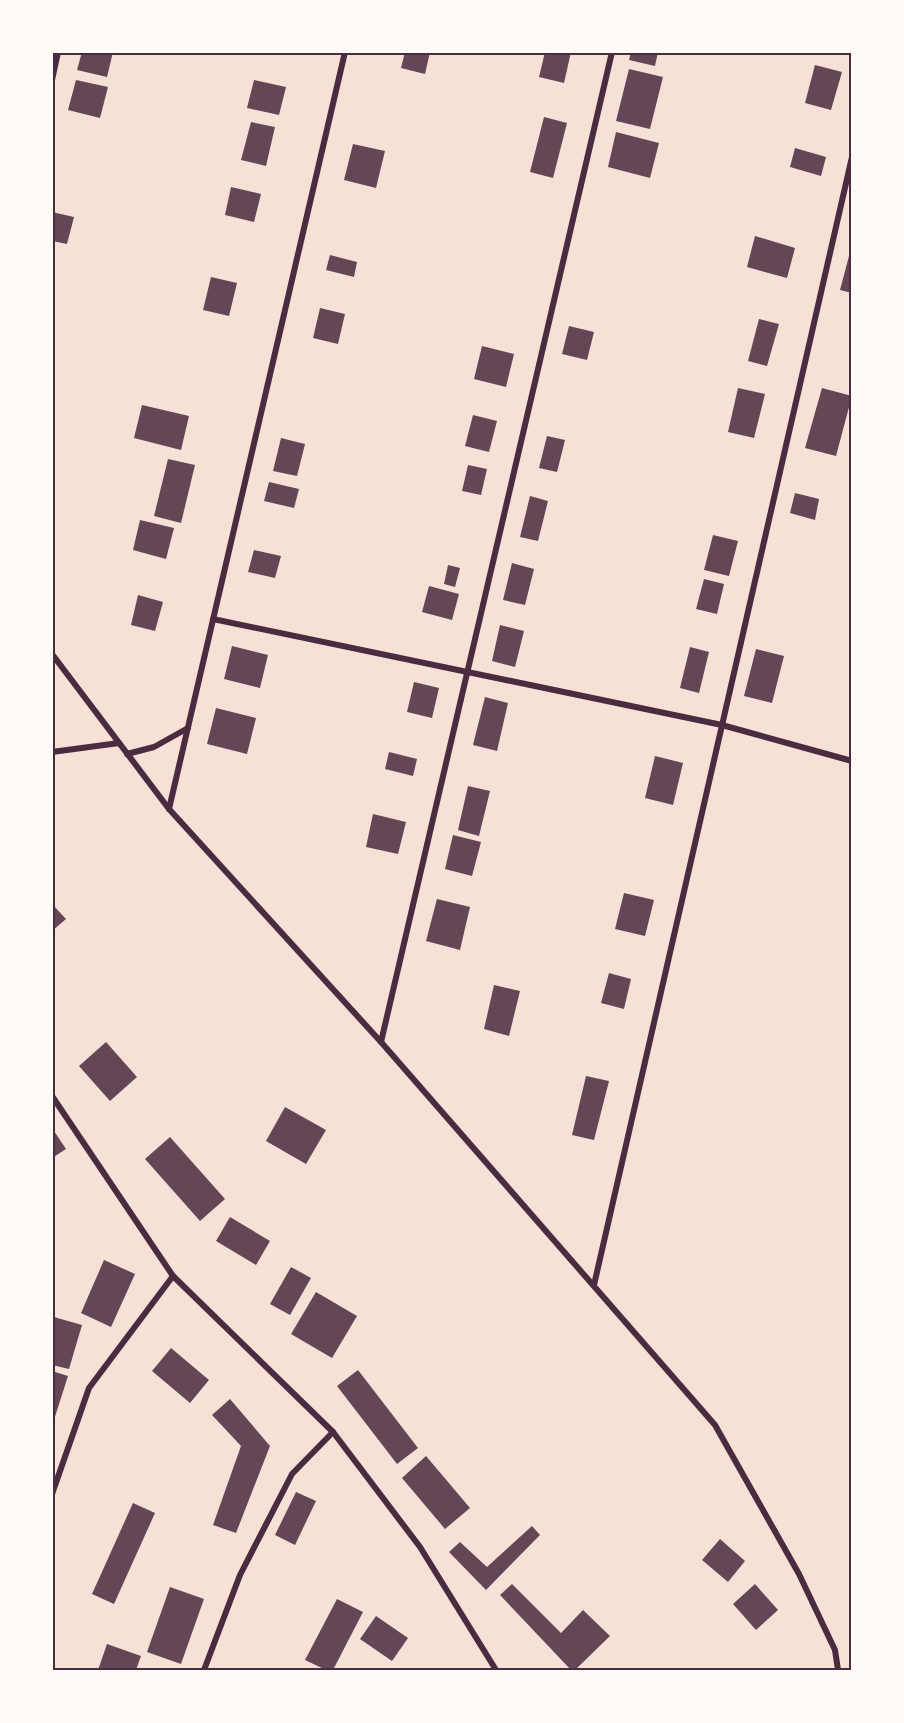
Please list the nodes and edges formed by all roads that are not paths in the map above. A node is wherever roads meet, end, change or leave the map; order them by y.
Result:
1 (58, 52) edge
2 (345, 52) edge
3 (612, 52) edge
4 (52, 80) edge
5 (852, 157) edge
6 (213, 619) junction
7 (52, 654) edge
8 (467, 672) junction
9 (722, 725) junction
10 (188, 728) junction
11 (119, 743) junction
12 (52, 752) edge
13 (127, 754) junction
14 (852, 761) edge
15 (169, 809) junction
16 (381, 1042) junction
17 (52, 1096) edge
18 (173, 1276) junction
19 (594, 1285) junction
20 (333, 1432) junction
21 (52, 1494) edge
22 (204, 1671) edge
23 (496, 1671) edge
24 (838, 1671) edge

1 - 4 street
2 - 6 street
3 - 8 street
5 - 9 street
6 - 8 street
6 - 10 street
7 - 11 street
8 - 9 street
8 - 16 street
9 - 14 street
9 - 19 street
10 - 13 street
10 - 15 street
11 - 12 street
11 - 13 street
13 - 15 street
15 - 16 street
16 - 19 street
17 - 18 street
18 - 20 street
18 - 21 street
19 - 24 street
20 - 22 street
20 - 23 street

